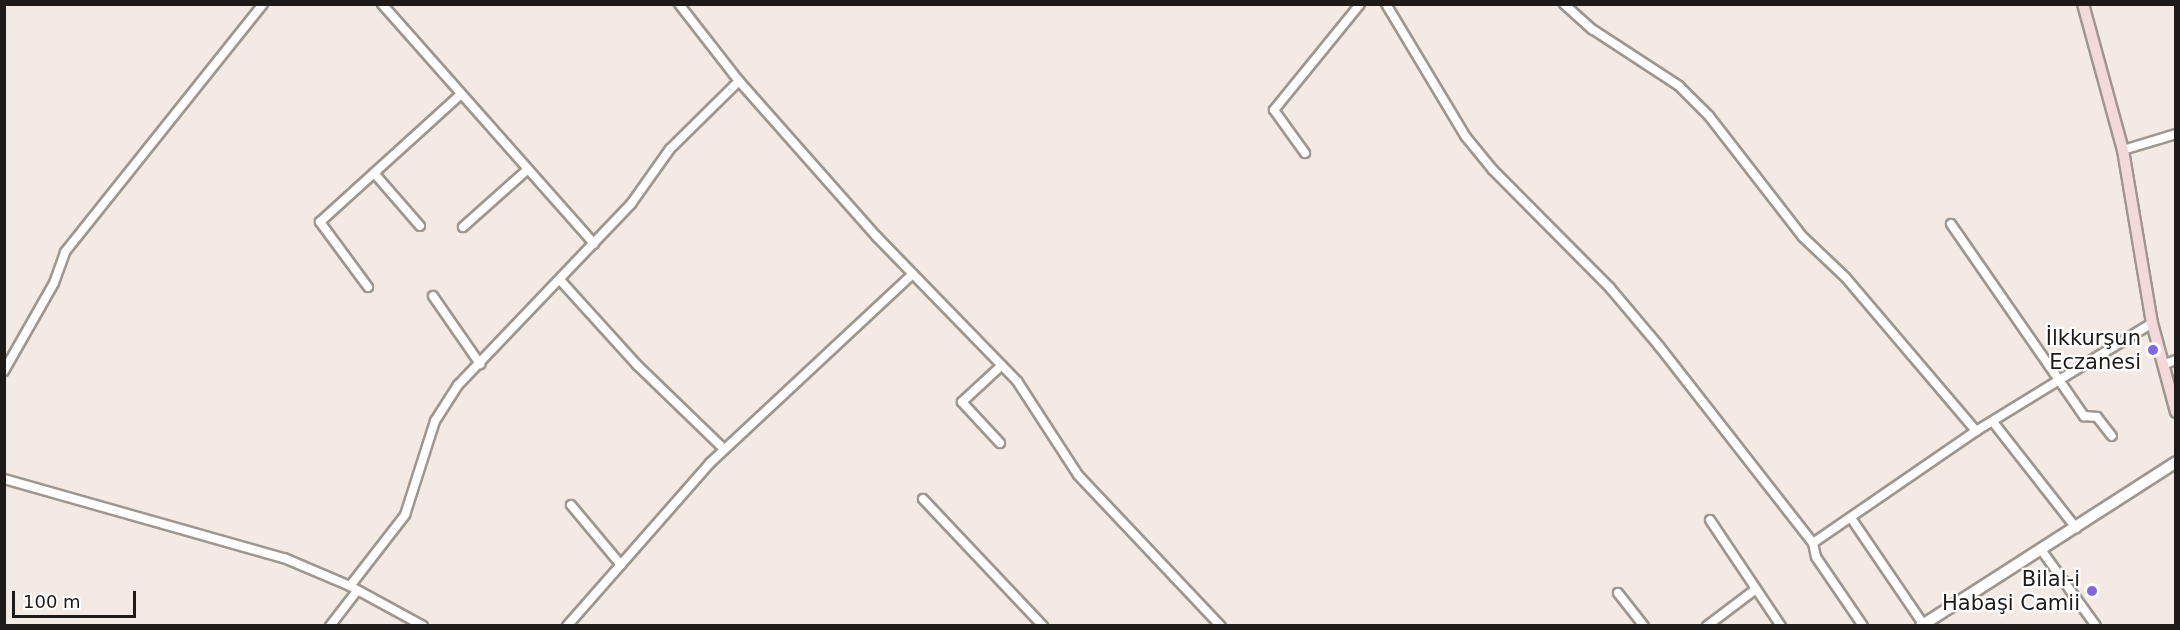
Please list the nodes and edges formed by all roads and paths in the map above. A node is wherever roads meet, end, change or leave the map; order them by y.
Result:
1 (263, 4) edge
2 (382, 4) edge
3 (679, 4) edge
4 (1360, 4) edge
5 (1386, 4) edge
6 (1564, 4) edge
7 (2083, 4) edge
8 (739, 81) junction
9 (460, 96) junction
10 (2175, 134) edge
11 (2123, 150) junction
12 (1305, 153) dead end
13 (528, 170) junction
14 (374, 173) junction
15 (1951, 224) dead end
16 (420, 226) dead end
17 (463, 227) dead end
18 (594, 244) junction
19 (913, 274) junction
20 (560, 279) junction
21 (368, 287) dead end
22 (433, 296) dead end
23 (2152, 323) junction
24 (2170, 362) edge
25 (480, 364) junction
26 (1002, 365) junction
27 (4, 371) edge
28 (2058, 380) junction
29 (2175, 412) edge
30 (1993, 422) junction
31 (1977, 431) junction
32 (2112, 436) dead end
33 (1000, 443) dead end
34 (724, 449) junction
35 (2175, 462) edge
36 (4, 479) edge
37 (923, 500) dead end
38 (572, 505) dead end
39 (1851, 518) junction
40 (1710, 520) dead end
41 (2076, 528) junction
42 (1813, 543) junction
43 (2042, 551) junction
44 (621, 566) junction
45 (354, 589) junction
46 (1756, 589) junction
47 (1618, 593) dead end
48 (1922, 625) edge
49 (330, 626) edge
50 (423, 626) edge
51 (567, 626) edge
52 (1043, 626) edge
53 (1221, 626) edge
54 (1644, 626) edge
55 (1707, 626) edge
56 (1781, 626) edge
57 (1863, 626) edge
58 (2096, 626) edge

1 - 27 street
2 - 9 street
3 - 8 street
4 - 12 street
5 - 42 street
6 - 31 street
7 - 11 main road
8 - 18 street
8 - 19 street
9 - 13 street
9 - 14 street
10 - 11 street
11 - 23 main road
13 - 17 street
13 - 18 street
14 - 16 street
14 - 21 street
15 - 28 street
18 - 20 street
19 - 26 street
19 - 34 street
20 - 25 street
20 - 34 street
22 - 25 street
23 - 24 main road
23 - 28 street
24 - 29 main road
25 - 45 street
26 - 33 street
26 - 53 street
28 - 30 street
28 - 32 street
30 - 31 street
30 - 41 street
31 - 39 street
34 - 44 street
35 - 41 street
36 - 45 street
37 - 52 street
38 - 44 street
39 - 42 street
39 - 48 street
40 - 46 street
41 - 43 street
42 - 57 street
43 - 48 street
43 - 58 street
44 - 51 street
45 - 49 street
45 - 50 street
46 - 55 street
46 - 56 street
47 - 54 street

